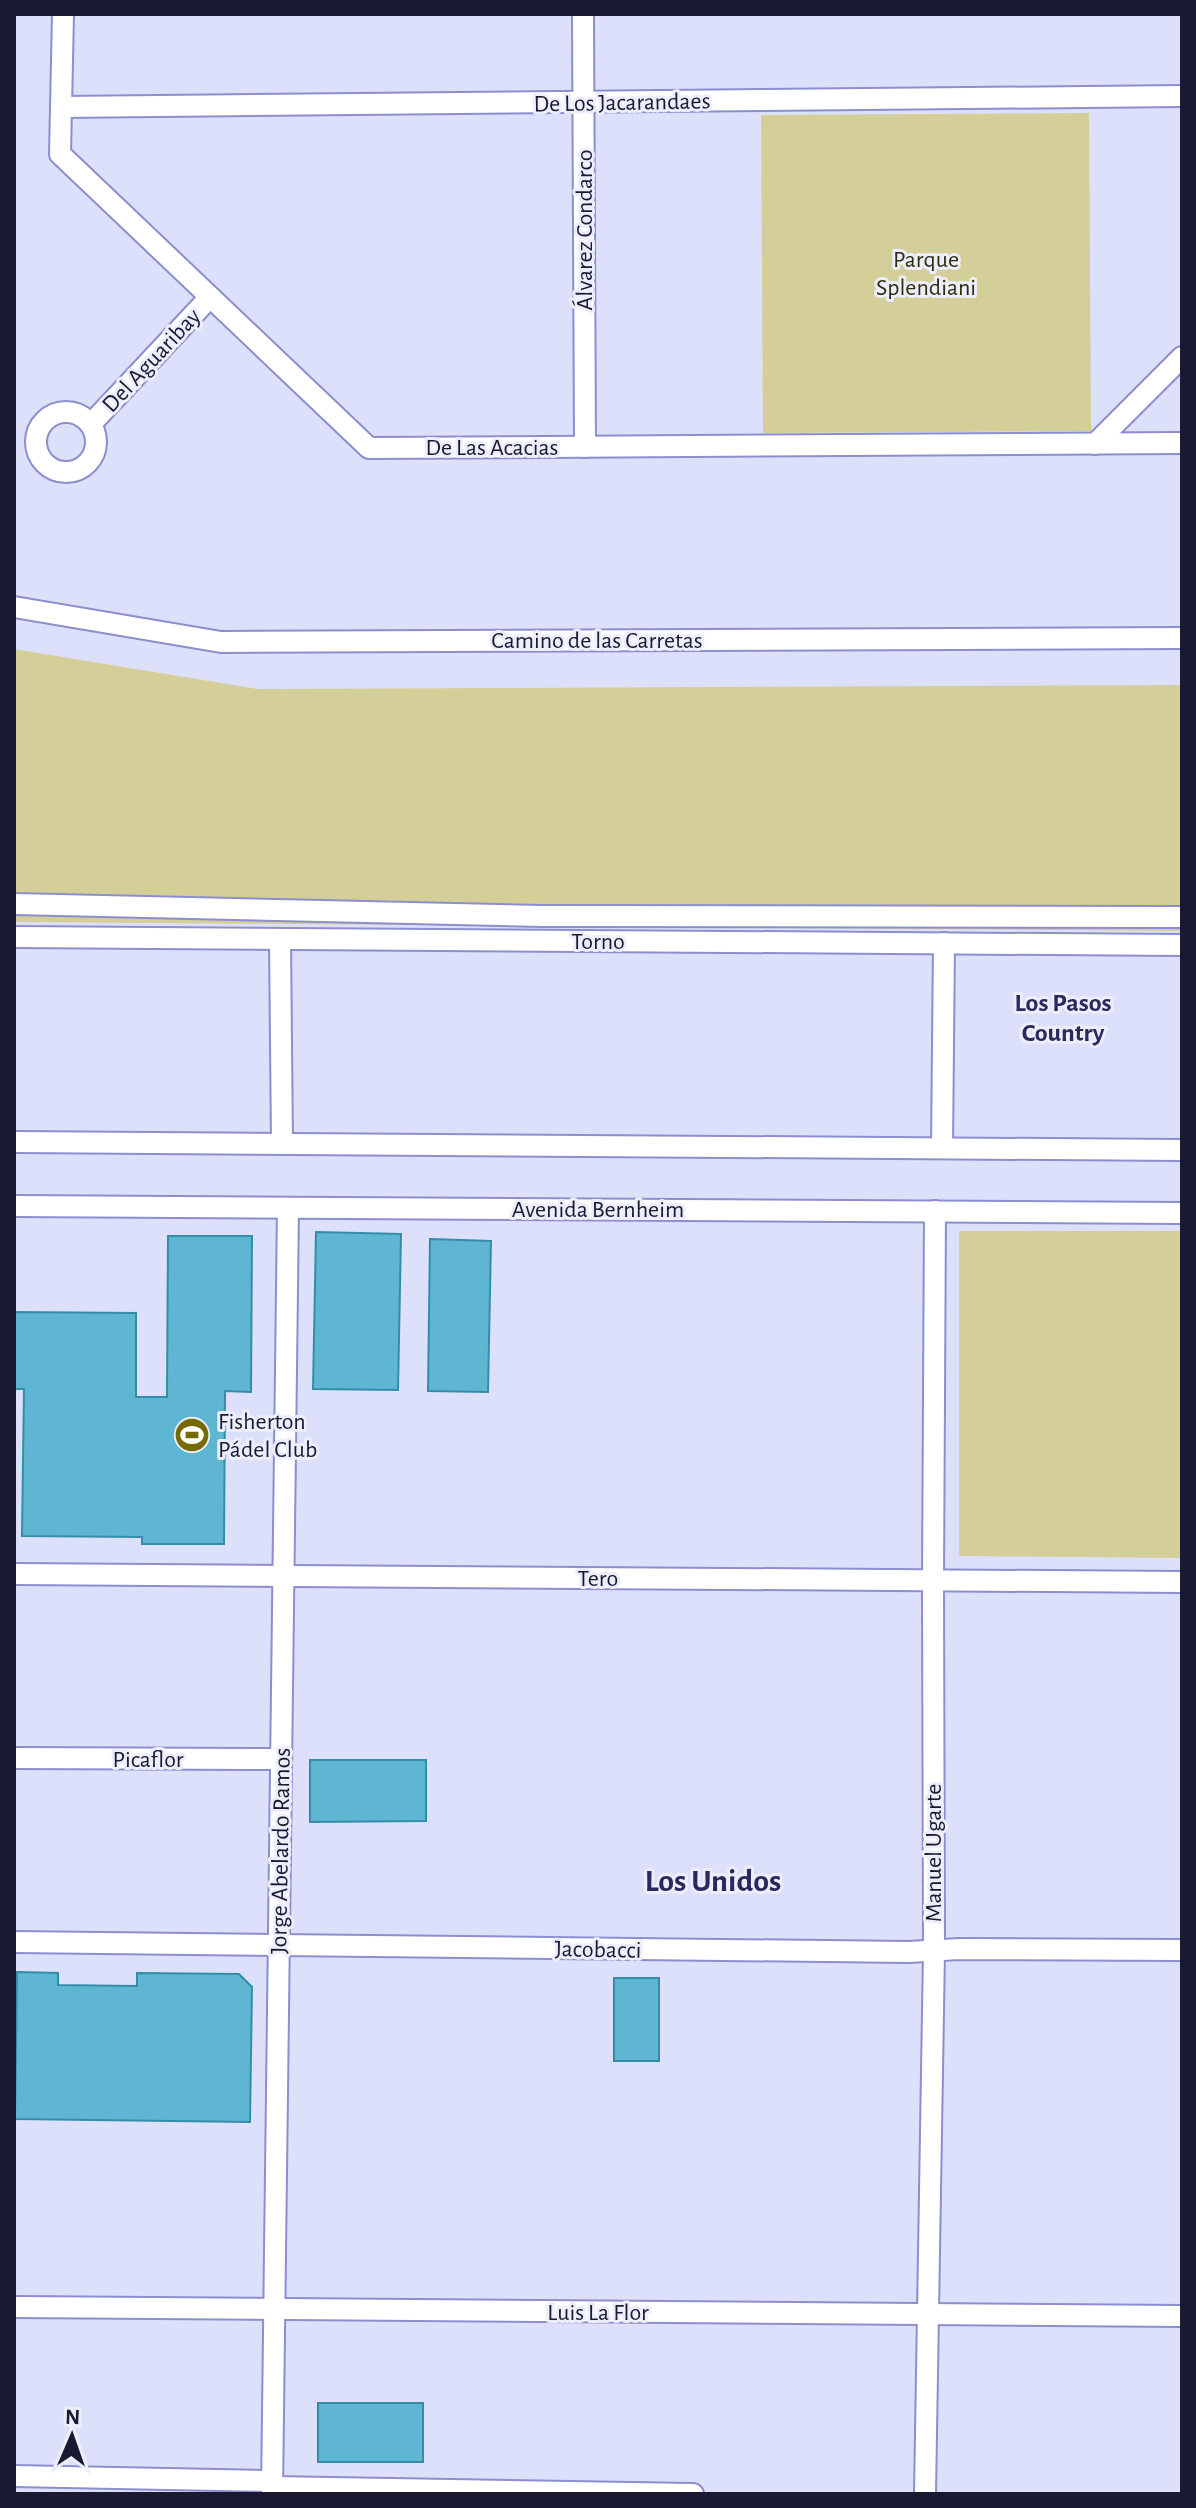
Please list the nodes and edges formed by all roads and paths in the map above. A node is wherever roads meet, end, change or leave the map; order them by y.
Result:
1 (63, 14) edge
2 (583, 14) edge
3 (1182, 96) edge
4 (583, 102) junction
5 (61, 107) junction
6 (210, 297) junction
7 (1182, 357) edge
8 (91, 424) dead end
9 (1182, 443) edge
10 (1095, 444) junction
11 (585, 447) junction
12 (14, 607) edge
13 (1182, 638) edge
14 (14, 904) edge
15 (1182, 917) edge
16 (14, 937) edge
17 (280, 939) junction
18 (944, 943) junction
19 (1182, 945) edge
20 (14, 1142) edge
21 (282, 1144) junction
22 (942, 1148) junction
23 (1182, 1150) edge
24 (14, 1206) edge
25 (288, 1208) junction
26 (935, 1211) junction
27 (1182, 1213) edge
28 (14, 1574) edge
29 (283, 1576) junction
30 (933, 1581) junction
31 (1182, 1582) edge
32 (14, 1758) edge
33 (281, 1759) junction
34 (14, 1942) edge
35 (279, 1945) junction
36 (1182, 1950) edge
37 (934, 1951) junction
38 (14, 2307) edge
39 (274, 2309) junction
40 (927, 2314) junction
41 (1182, 2316) edge
42 (14, 2476) edge
43 (272, 2487) edge
44 (693, 2494) edge
45 (925, 2494) edge

1 - 5 street, De Las Acacias
2 - 4 street, Álvarez Condarco
3 - 4 street, De Los Jacarandaes
4 - 5 street, De Los Jacarandaes
4 - 11 street, Álvarez Condarco
5 - 6 street, De Las Acacias
6 - 8 street, Del Aguaribay
6 - 11 street, De Las Acacias
7 - 10 street
9 - 10 street, De Las Acacias
10 - 11 street, De Las Acacias
12 - 13 street, Camino de las Carretas
14 - 15 street
16 - 17 street, Torno
17 - 18 street, Torno
17 - 21 street
18 - 19 street, Torno
18 - 22 street
20 - 21 street
21 - 22 street
22 - 23 street
24 - 25 street, Avenida Bernheim
25 - 26 street, Avenida Bernheim
25 - 29 street, Jorge Abelardo Ramos
26 - 27 street, Avenida Bernheim
26 - 30 street, Manuel Ugarte
28 - 29 street, Tero
29 - 30 street, Tero
29 - 33 street, Jorge Abelardo Ramos
30 - 31 street, Tero
30 - 37 street, Manuel Ugarte
32 - 33 street, Picaflor
33 - 35 street, Jorge Abelardo Ramos
34 - 35 street, Jacobacci
35 - 37 street, Jacobacci
35 - 39 street, Jorge Abelardo Ramos
36 - 37 street, Jacobacci
37 - 40 street, Manuel Ugarte
38 - 39 street, Luis La Flor
39 - 40 street, Luis La Flor
39 - 43 street, Jorge Abelardo Ramos
40 - 41 street, Luis La Flor
40 - 45 street, Manuel Ugarte
42 - 43 street
43 - 44 street

